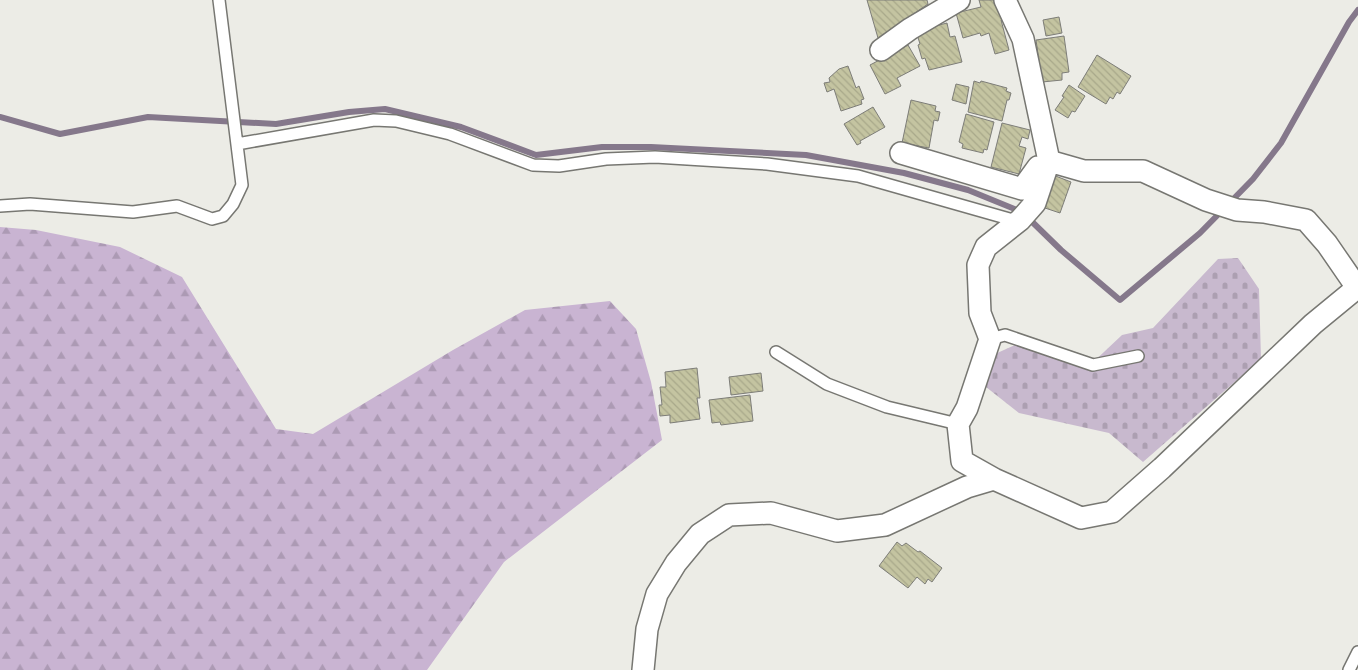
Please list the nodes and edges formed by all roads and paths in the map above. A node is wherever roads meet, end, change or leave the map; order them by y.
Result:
1 (219, 0) edge
2 (960, 0) edge
3 (1005, 0) edge
4 (881, 50) dead end
5 (236, 140) junction
6 (901, 153) dead end
7 (1048, 165) junction
8 (0, 206) edge
9 (1018, 221) junction
10 (1357, 288) edge
11 (990, 339) junction
12 (776, 352) dead end
13 (1138, 356) dead end
14 (958, 424) junction
15 (994, 479) junction
16 (1358, 652) edge
17 (643, 670) edge
18 (1349, 670) edge

1 - 5 lane
2 - 4 street
3 - 7 street
5 - 8 lane
5 - 9 lane
6 - 7 street
7 - 9 street
7 - 10 street
9 - 11 street
10 - 15 street
11 - 13 lane
11 - 14 street
12 - 14 lane
14 - 15 street
15 - 17 street
16 - 18 lane

